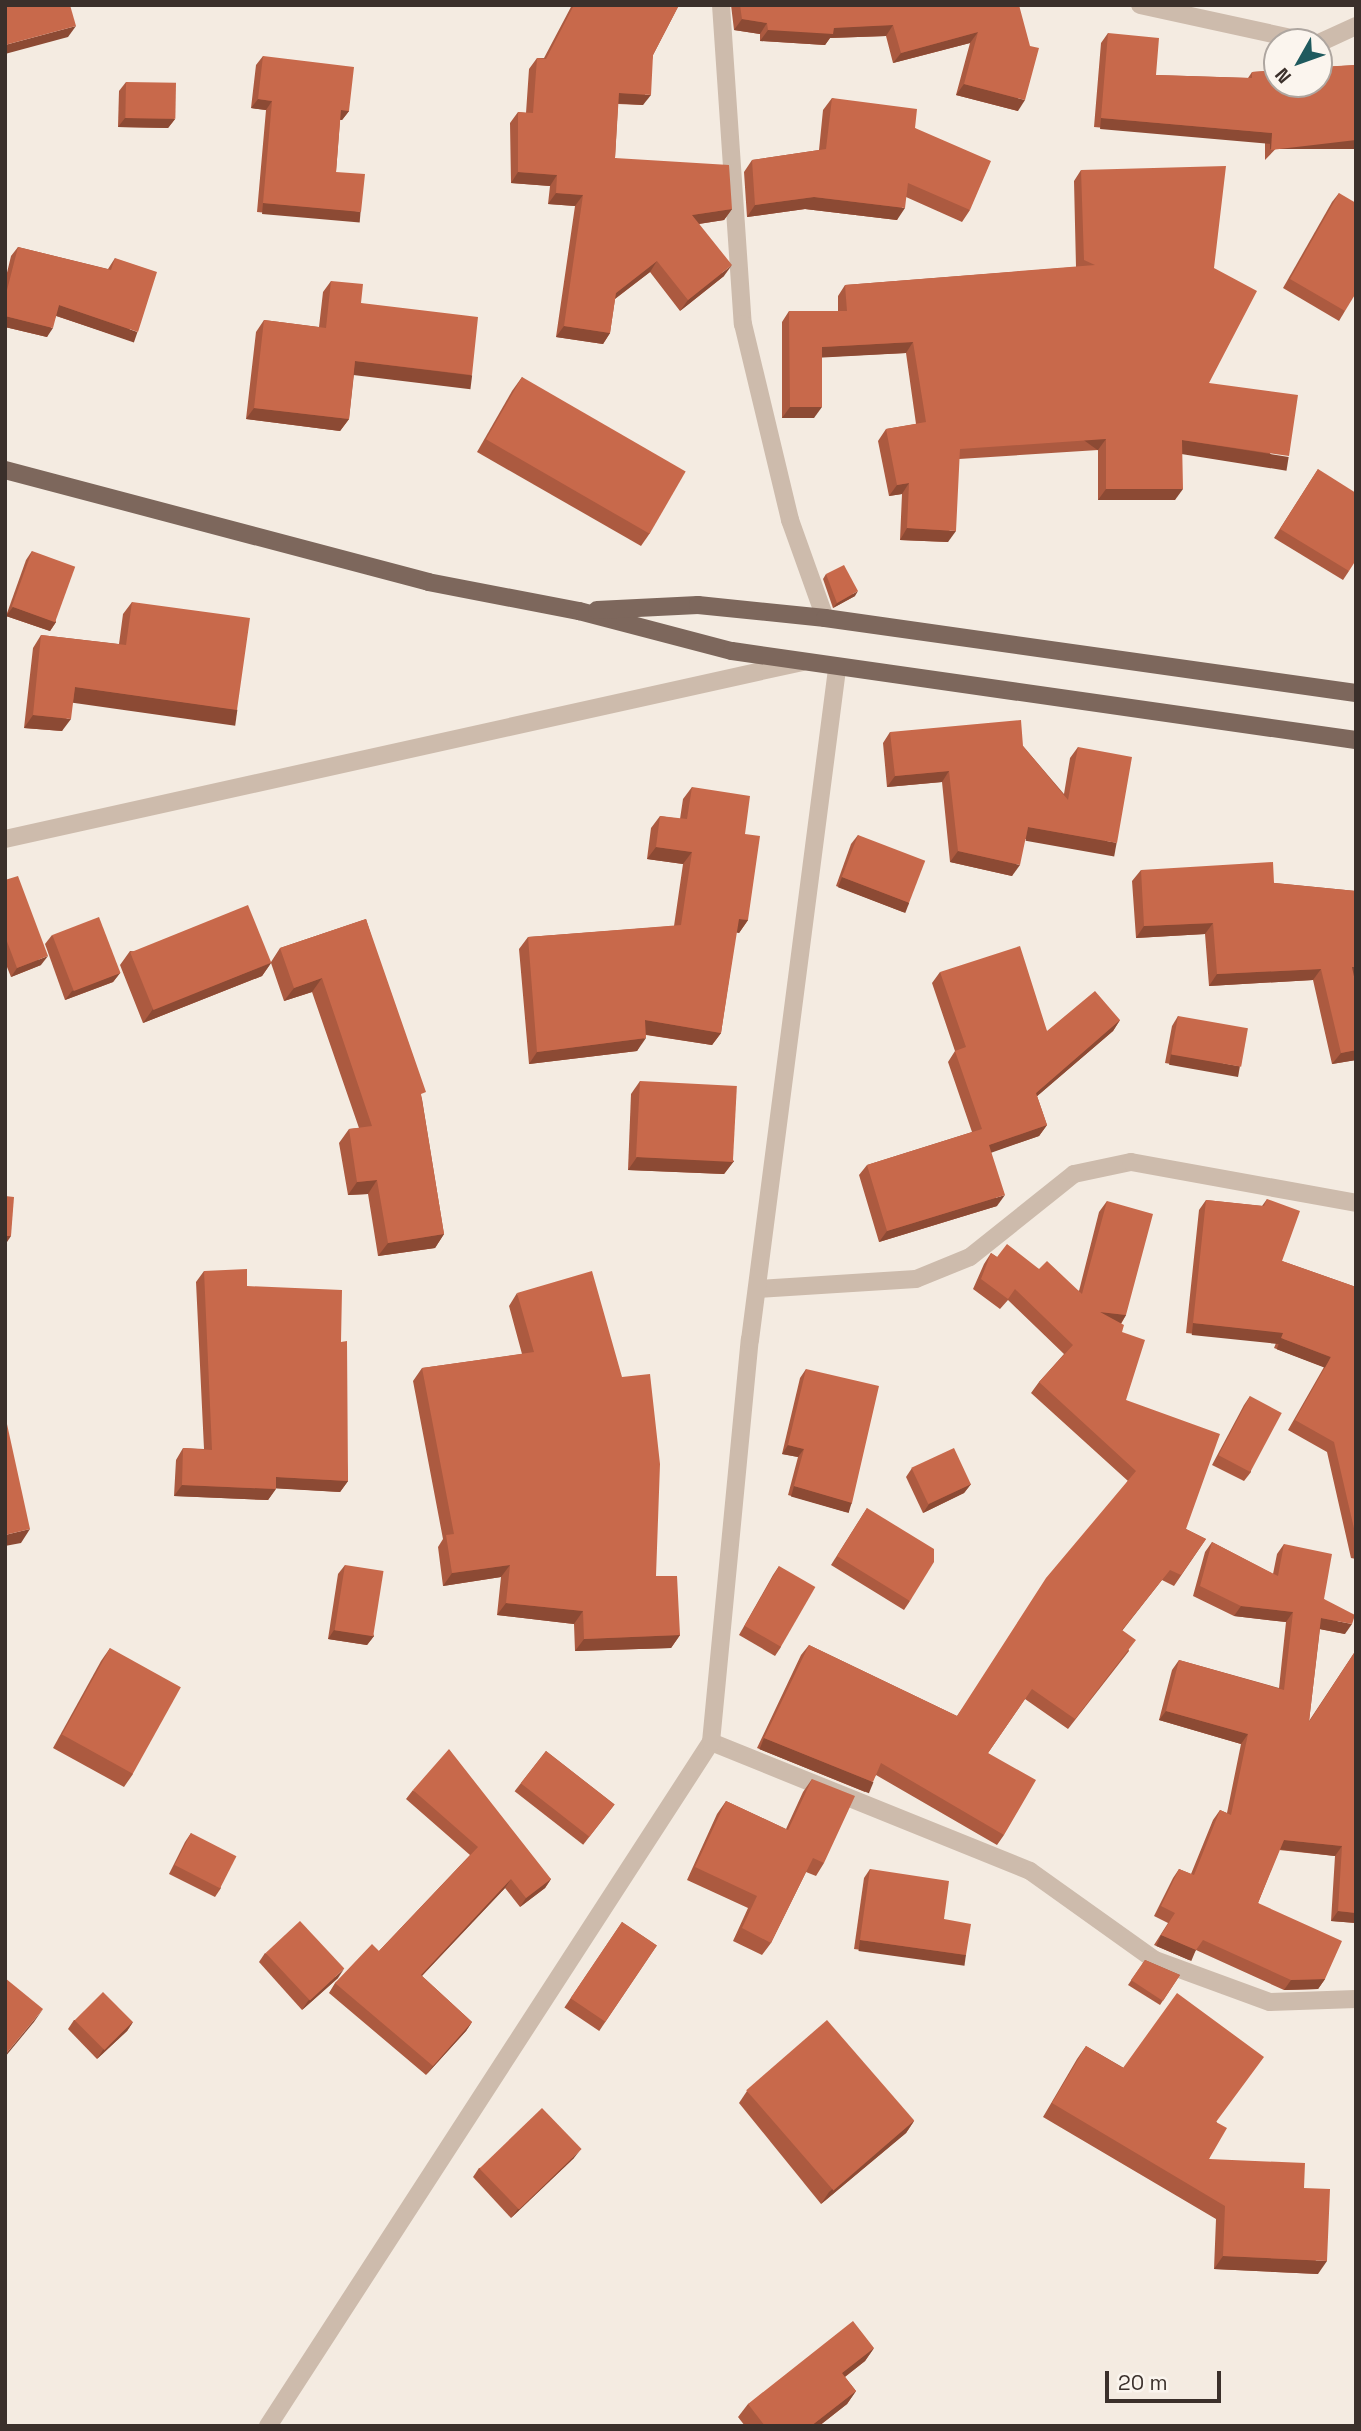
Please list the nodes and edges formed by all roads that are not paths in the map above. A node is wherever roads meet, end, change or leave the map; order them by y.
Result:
1 (721, 5) edge
2 (1140, 5) edge
3 (1356, 26) edge
4 (1263, 32) edge
5 (1333, 37) edge
6 (5, 470) edge
7 (579, 611) junction
8 (825, 618) junction
9 (806, 661) junction
10 (837, 668) junction
11 (1356, 693) edge
12 (1356, 740) edge
13 (5, 839) edge
14 (1356, 1203) edge
15 (757, 1289) junction
16 (711, 1742) junction
17 (1356, 1999) edge
18 (268, 2426) edge

1 - 8 street
2 - 4 street
3 - 5 street
6 - 7 main road
7 - 8 main road
7 - 9 main road
8 - 11 main road
9 - 10 main road
9 - 13 street
10 - 12 main road
10 - 15 street
14 - 15 street
15 - 16 street
16 - 17 street
16 - 18 street

